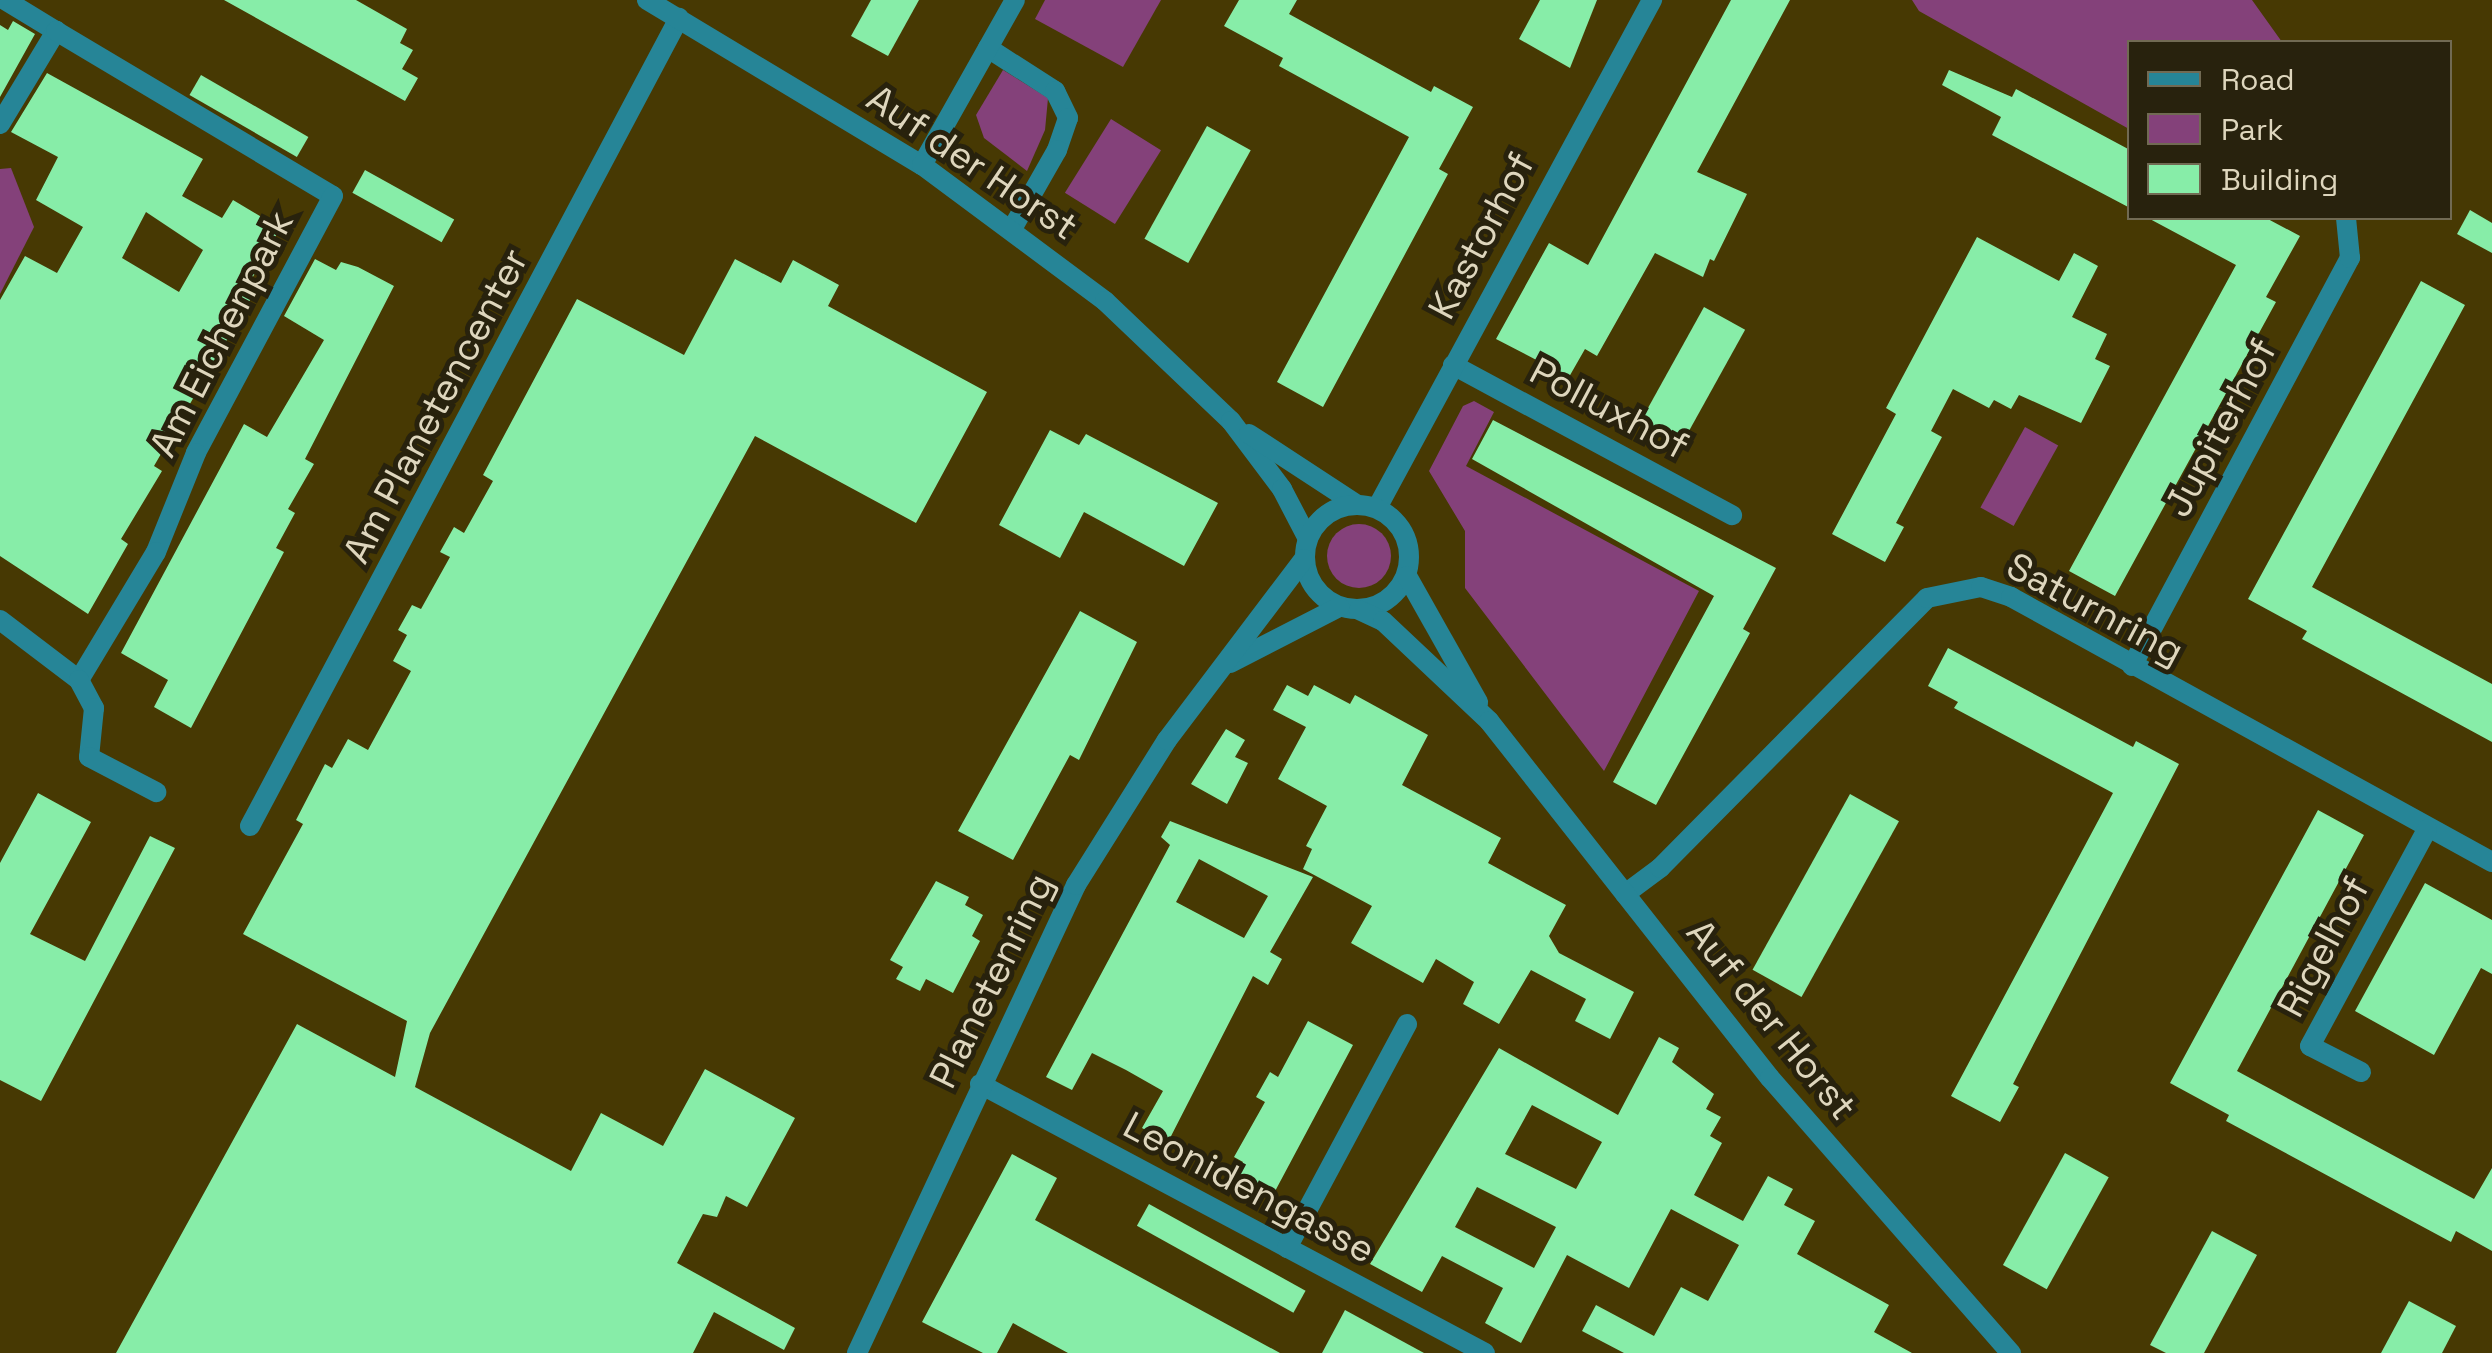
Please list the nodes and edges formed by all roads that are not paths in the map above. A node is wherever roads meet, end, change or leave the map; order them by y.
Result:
1 (5, 0) edge
2 (647, 0) edge
3 (1015, 0) edge
4 (1652, 0) edge
5 (680, 18) junction
6 (56, 31) junction
7 (988, 48) junction
8 (0, 124) edge
9 (922, 165) junction
10 (2346, 220) edge
11 (1012, 229) junction
12 (1453, 365) junction
13 (1231, 421) junction
14 (1356, 504) junction
15 (1377, 508) junction
16 (1732, 515) dead end
17 (1306, 549) junction
18 (1407, 576) junction
19 (1349, 608) junction
20 (0, 620) edge
21 (1230, 662) junction
22 (2132, 666) junction
23 (79, 680) junction
24 (1489, 721) junction
25 (156, 792) dead end
26 (250, 826) dead end
27 (2427, 830) junction
28 (2492, 862) edge
29 (1625, 894) junction
30 (1407, 1024) dead end
31 (2362, 1072) dead end
32 (980, 1084) junction
33 (1287, 1248) junction
34 (857, 1353) edge
35 (1485, 1353) edge
36 (2011, 1353) edge

1 - 6 street, Am Eichenpark
2 - 5 street, Auf der Horst
3 - 7 street
4 - 12 street, Kastorhof
5 - 9 street, Auf der Horst
5 - 26 street, Am Planetencenter
6 - 8 street
6 - 23 street, Am Eichenpark
7 - 9 street
7 - 11 street
9 - 11 street, Auf der Horst
10 - 22 street, Jupiterhof
11 - 13 street, Auf der Horst
12 - 15 street, Kastorhof
12 - 16 street, Polluxhof
13 - 14 street, Auf der Horst
13 - 17 street, Auf der Horst
14 - 15 street
14 - 17 street
15 - 18 street
17 - 19 street
17 - 21 street, Planetenring
18 - 19 street
18 - 24 street, Auf der Horst
19 - 21 street, Planetenring
19 - 24 street, Auf der Horst
20 - 23 street
21 - 32 street, Planetenring
22 - 27 street, Saturnring
22 - 29 street, Saturnring
23 - 25 street
24 - 29 street, Auf der Horst
27 - 28 street, Saturnring
27 - 31 street, Rigelhof
29 - 36 street, Auf der Horst
30 - 33 street
32 - 33 street, Leonidengasse
32 - 34 street, Planetenring
33 - 35 street, Leonidengasse

